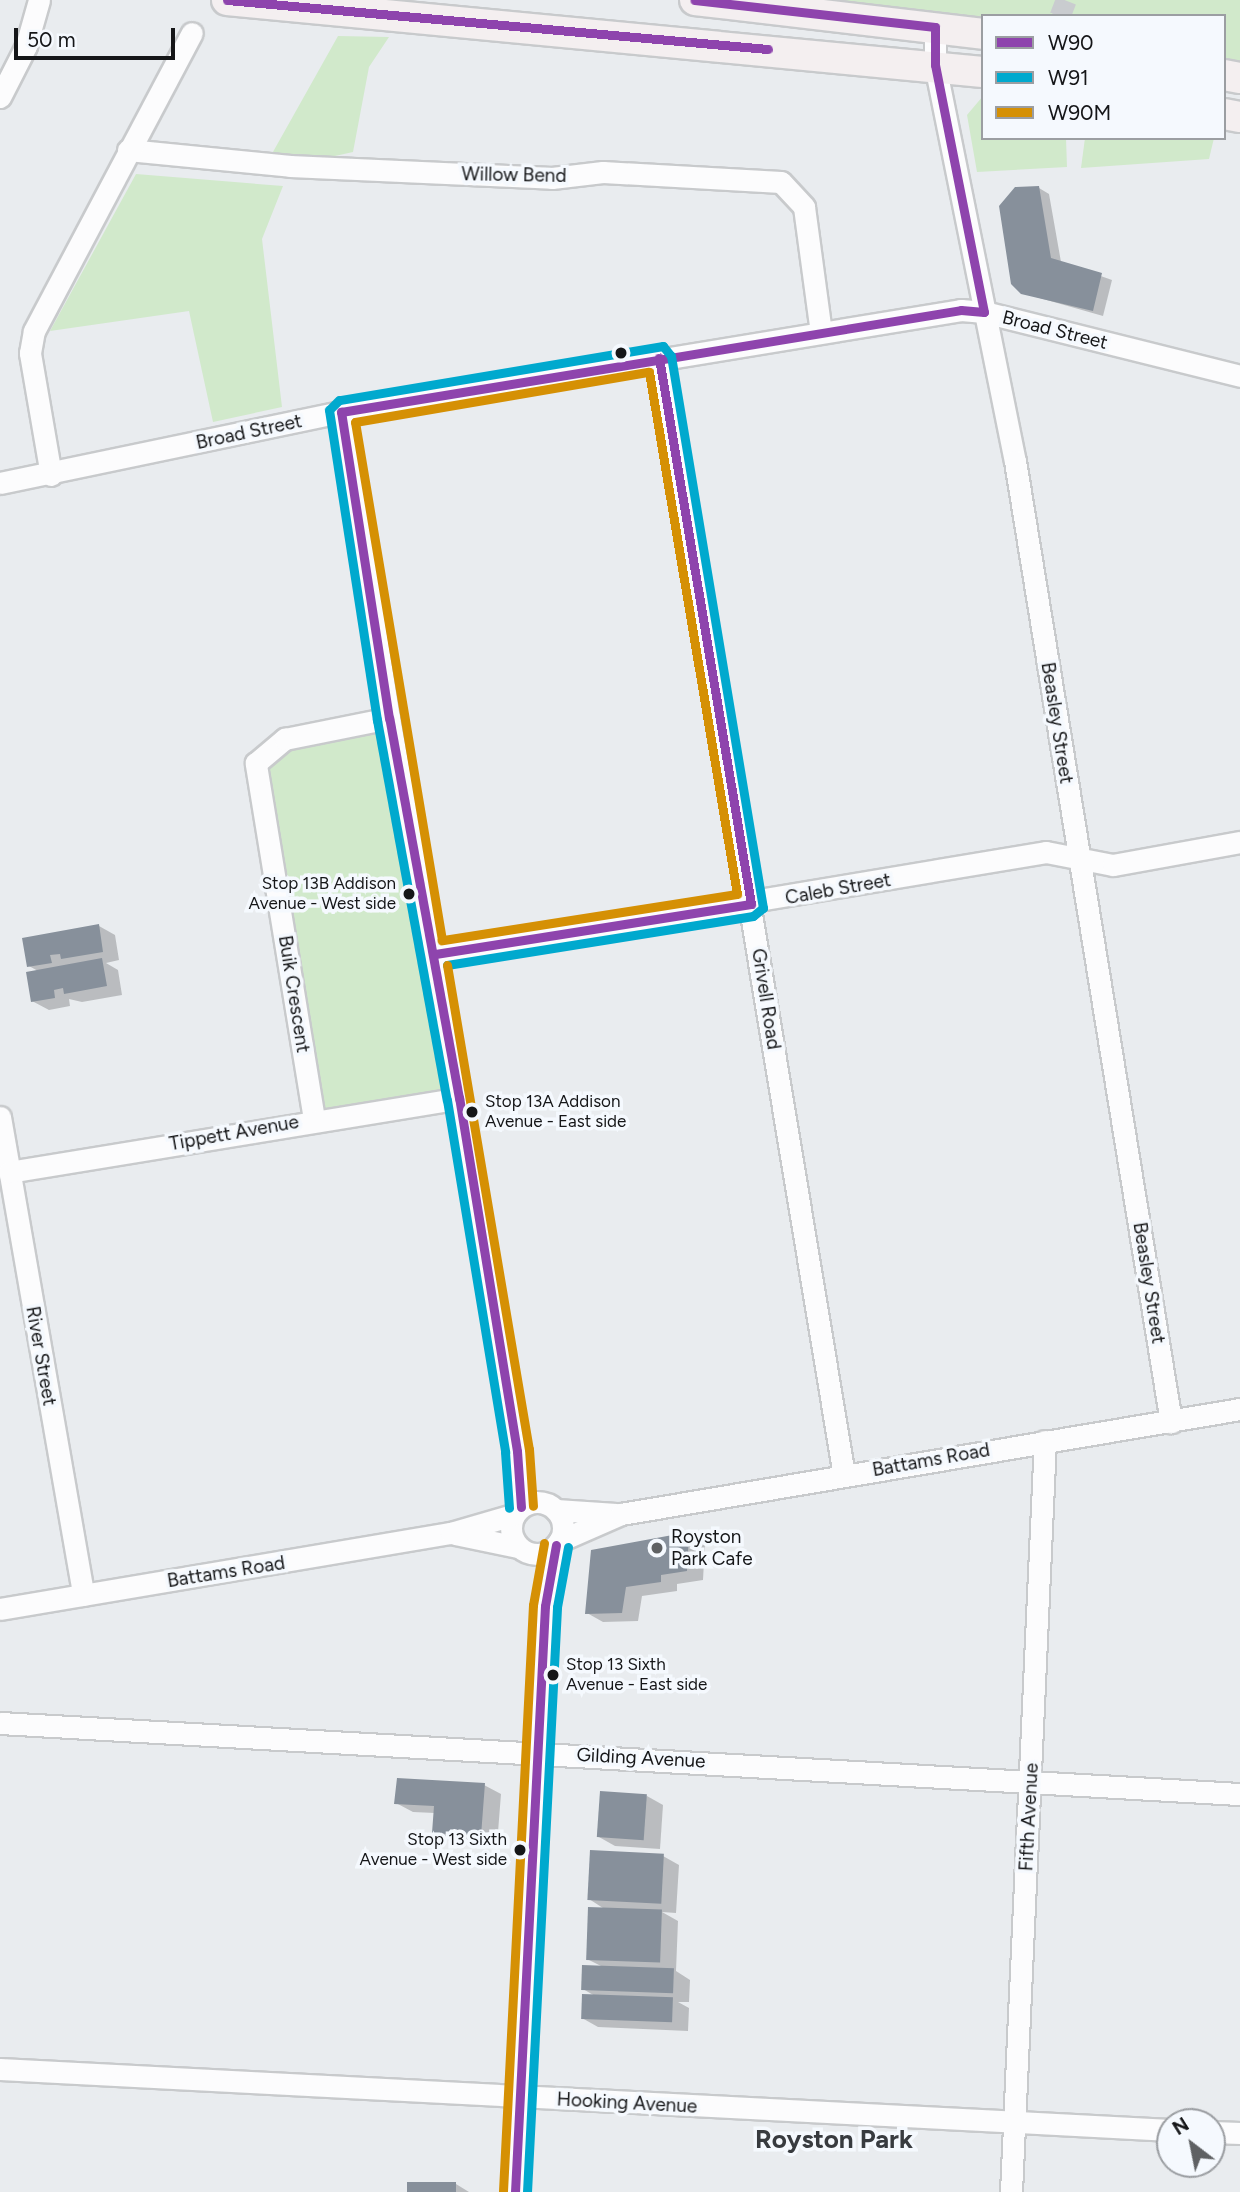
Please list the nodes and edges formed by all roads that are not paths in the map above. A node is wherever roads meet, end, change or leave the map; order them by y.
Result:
1 (39, 0) edge
2 (227, 0) edge
3 (695, 0) edge
4 (935, 27) junction
5 (192, 33) dead end
6 (981, 34) edge
7 (935, 65) junction
8 (981, 72) edge
9 (0, 97) edge
10 (128, 150) junction
11 (984, 312) junction
12 (821, 332) junction
13 (659, 358) junction
14 (1240, 376) edge
15 (341, 412) junction
16 (51, 475) junction
17 (0, 483) edge
18 (389, 718) junction
19 (1240, 842) edge
20 (1080, 859) junction
21 (751, 904) junction
22 (435, 954) junction
23 (459, 1098) junction
24 (0, 1117) edge
25 (314, 1119) junction
26 (9, 1172) junction
27 (1240, 1409) edge
28 (1171, 1422) junction
29 (1045, 1441) junction
30 (844, 1475) junction
31 (532, 1508) junction
32 (621, 1514) junction
33 (451, 1533) junction
34 (558, 1543) junction
35 (522, 1549) junction
36 (83, 1595) junction
37 (545, 1606) junction
38 (0, 1609) edge
39 (0, 1723) edge
40 (540, 1752) junction
41 (1031, 1782) junction
42 (1240, 1794) edge
43 (0, 2069) edge
44 (520, 2098) junction
45 (1016, 2123) junction
46 (1156, 2129) edge
47 (515, 2192) edge
48 (1011, 2192) edge

1 - 9 street
2 - 7 highway
3 - 4 highway
4 - 6 highway
4 - 7 street, Beasley Street
5 - 10 street
7 - 8 highway
7 - 11 street, Beasley Street
10 - 12 street, Willow Bend
10 - 16 street
11 - 12 street, Broad Street
11 - 14 street, Broad Street
11 - 20 street, Beasley Street
12 - 13 street, Broad Street
13 - 15 street, Broad Street
13 - 21 street, Grivell Road
15 - 16 street, Broad Street
15 - 18 street
16 - 17 street, Broad Street
18 - 22 street
18 - 25 street, Buik Crescent
19 - 20 street, Caleb Street
20 - 21 street, Caleb Street
20 - 28 street, Beasley Street
21 - 22 street, Caleb Street
21 - 30 street, Grivell Road
22 - 23 street
23 - 25 street, Tippett Avenue
23 - 31 street
24 - 26 street, River Street
25 - 26 street, Tippett Avenue
26 - 36 street, River Street
27 - 28 street, Battams Road
28 - 29 street, Battams Road
29 - 30 street, Battams Road
29 - 41 street, Fifth Avenue
30 - 32 street, Battams Road
31 - 32 street, Battams Road
31 - 33 street, Battams Road
31 - 34 street
31 - 35 street
32 - 34 street, Battams Road
33 - 35 street, Battams Road
33 - 36 street, Battams Road
34 - 35 street
34 - 37 street
35 - 37 street
36 - 38 street, Battams Road
37 - 40 street
39 - 40 street, Gilding Avenue
40 - 41 street, Gilding Avenue
40 - 44 street
41 - 42 street, Gilding Avenue
41 - 45 street, Fifth Avenue
43 - 44 street, Hooking Avenue
44 - 45 street, Hooking Avenue
44 - 47 street
45 - 46 street, Hooking Avenue
45 - 48 street, Fifth Avenue

